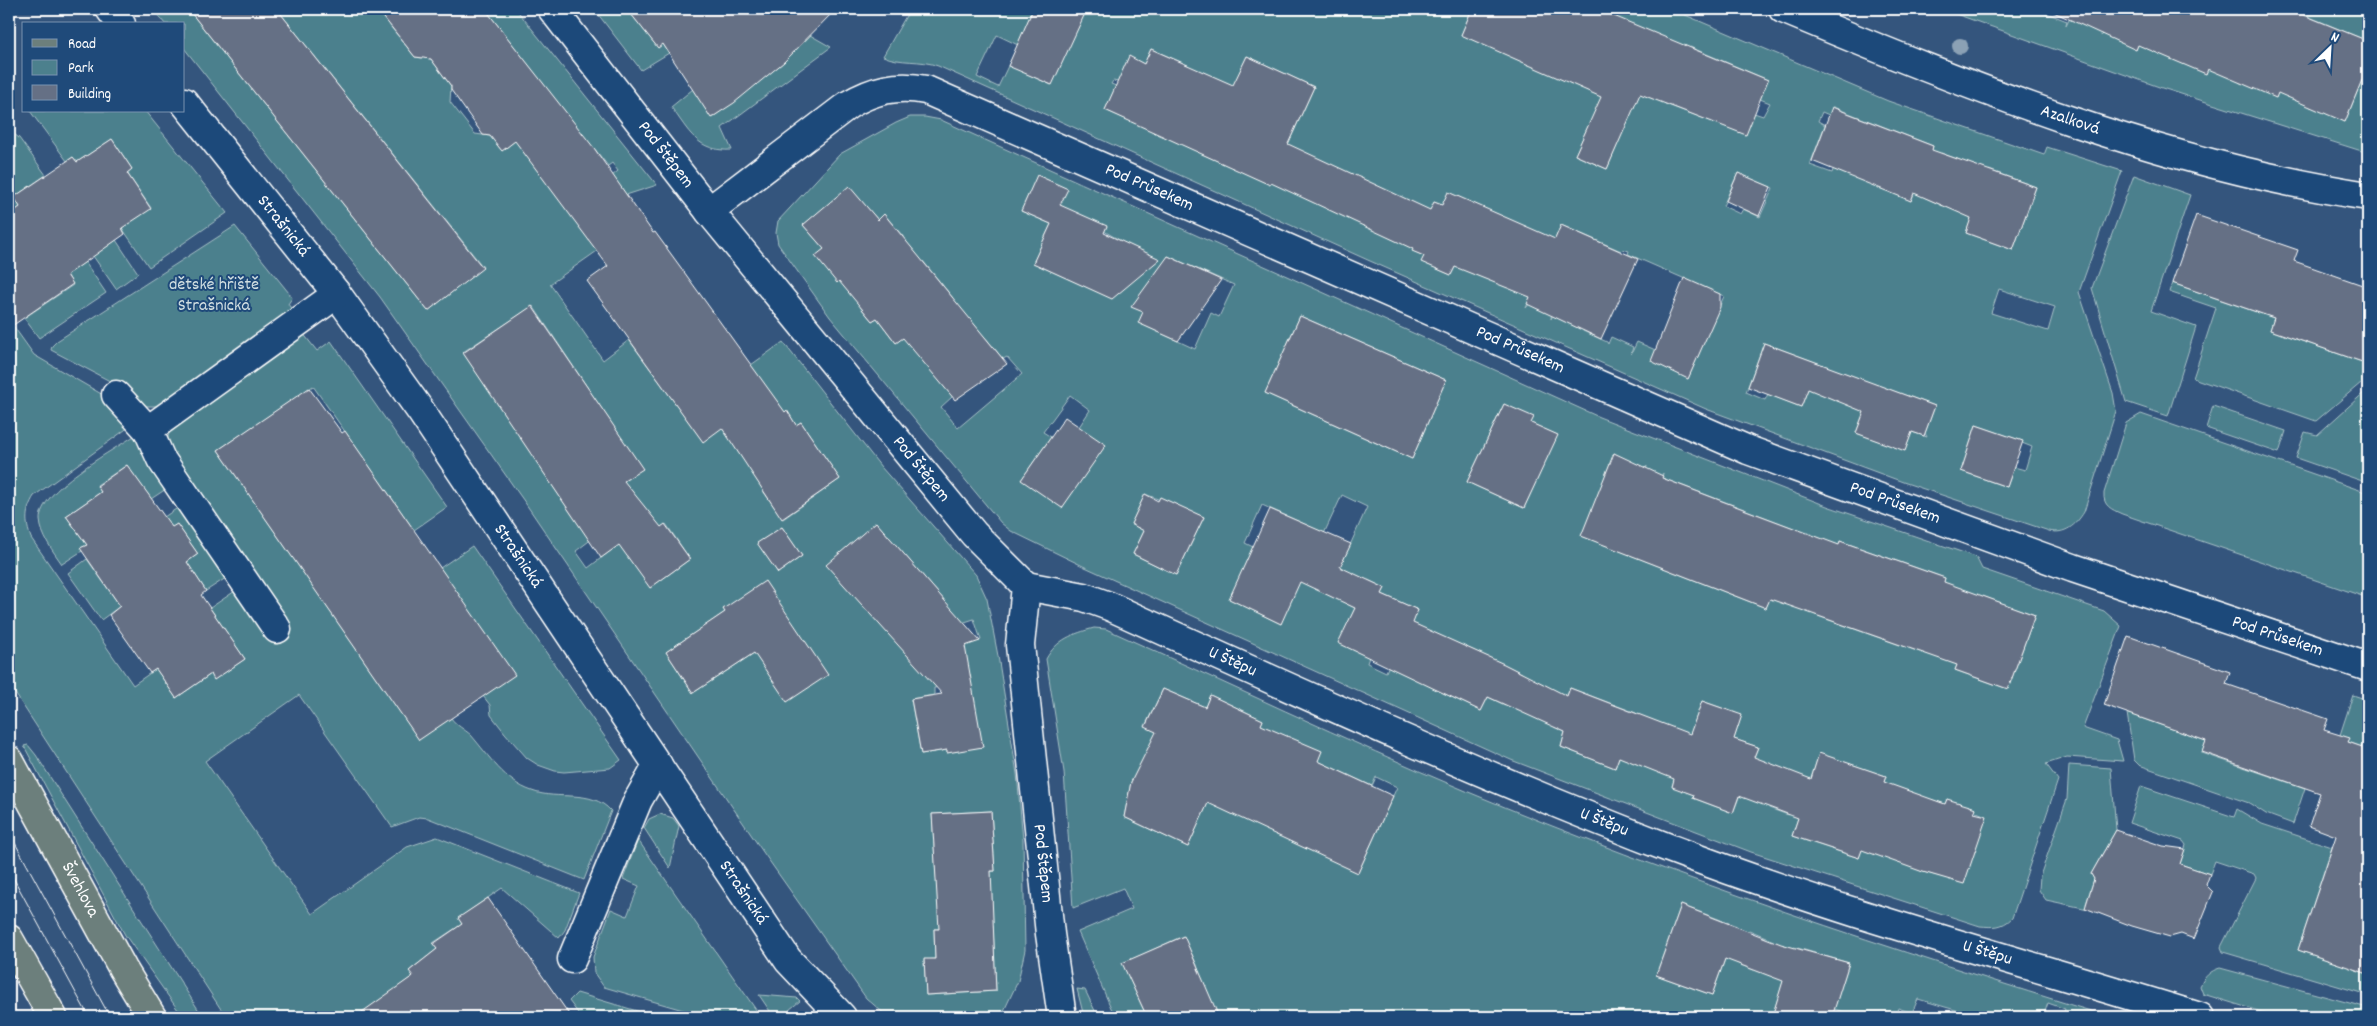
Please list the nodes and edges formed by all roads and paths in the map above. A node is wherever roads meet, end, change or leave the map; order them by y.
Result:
1 (110, 9) edge
2 (552, 9) edge
3 (1783, 9) edge
4 (120, 22) edge
5 (185, 103) edge
6 (2368, 196) edge
7 (709, 211) junction
8 (337, 294) junction
9 (116, 394) dead end
10 (148, 430) junction
11 (1026, 586) junction
12 (277, 629) dead end
13 (2368, 667) edge
14 (9, 760) edge
15 (658, 765) junction
16 (9, 939) edge
17 (572, 959) dead end
18 (53, 1017) edge
19 (152, 1017) edge
20 (842, 1017) edge
21 (1062, 1017) edge
22 (2200, 1017) edge

1 - 4 street
2 - 7 street, Pod Štěpem
3 - 6 street, Azalková
5 - 8 street, Strašnická
7 - 11 street, Pod Štěpem
7 - 13 street, Pod Průsekem
8 - 10 street
8 - 15 street, Strašnická
9 - 10 street
10 - 12 street
11 - 21 street, Pod Štěpem
11 - 22 street, U Štěpu
14 - 19 main road, Švehlova
15 - 17 street
15 - 20 street, Strašnická
16 - 18 main road

